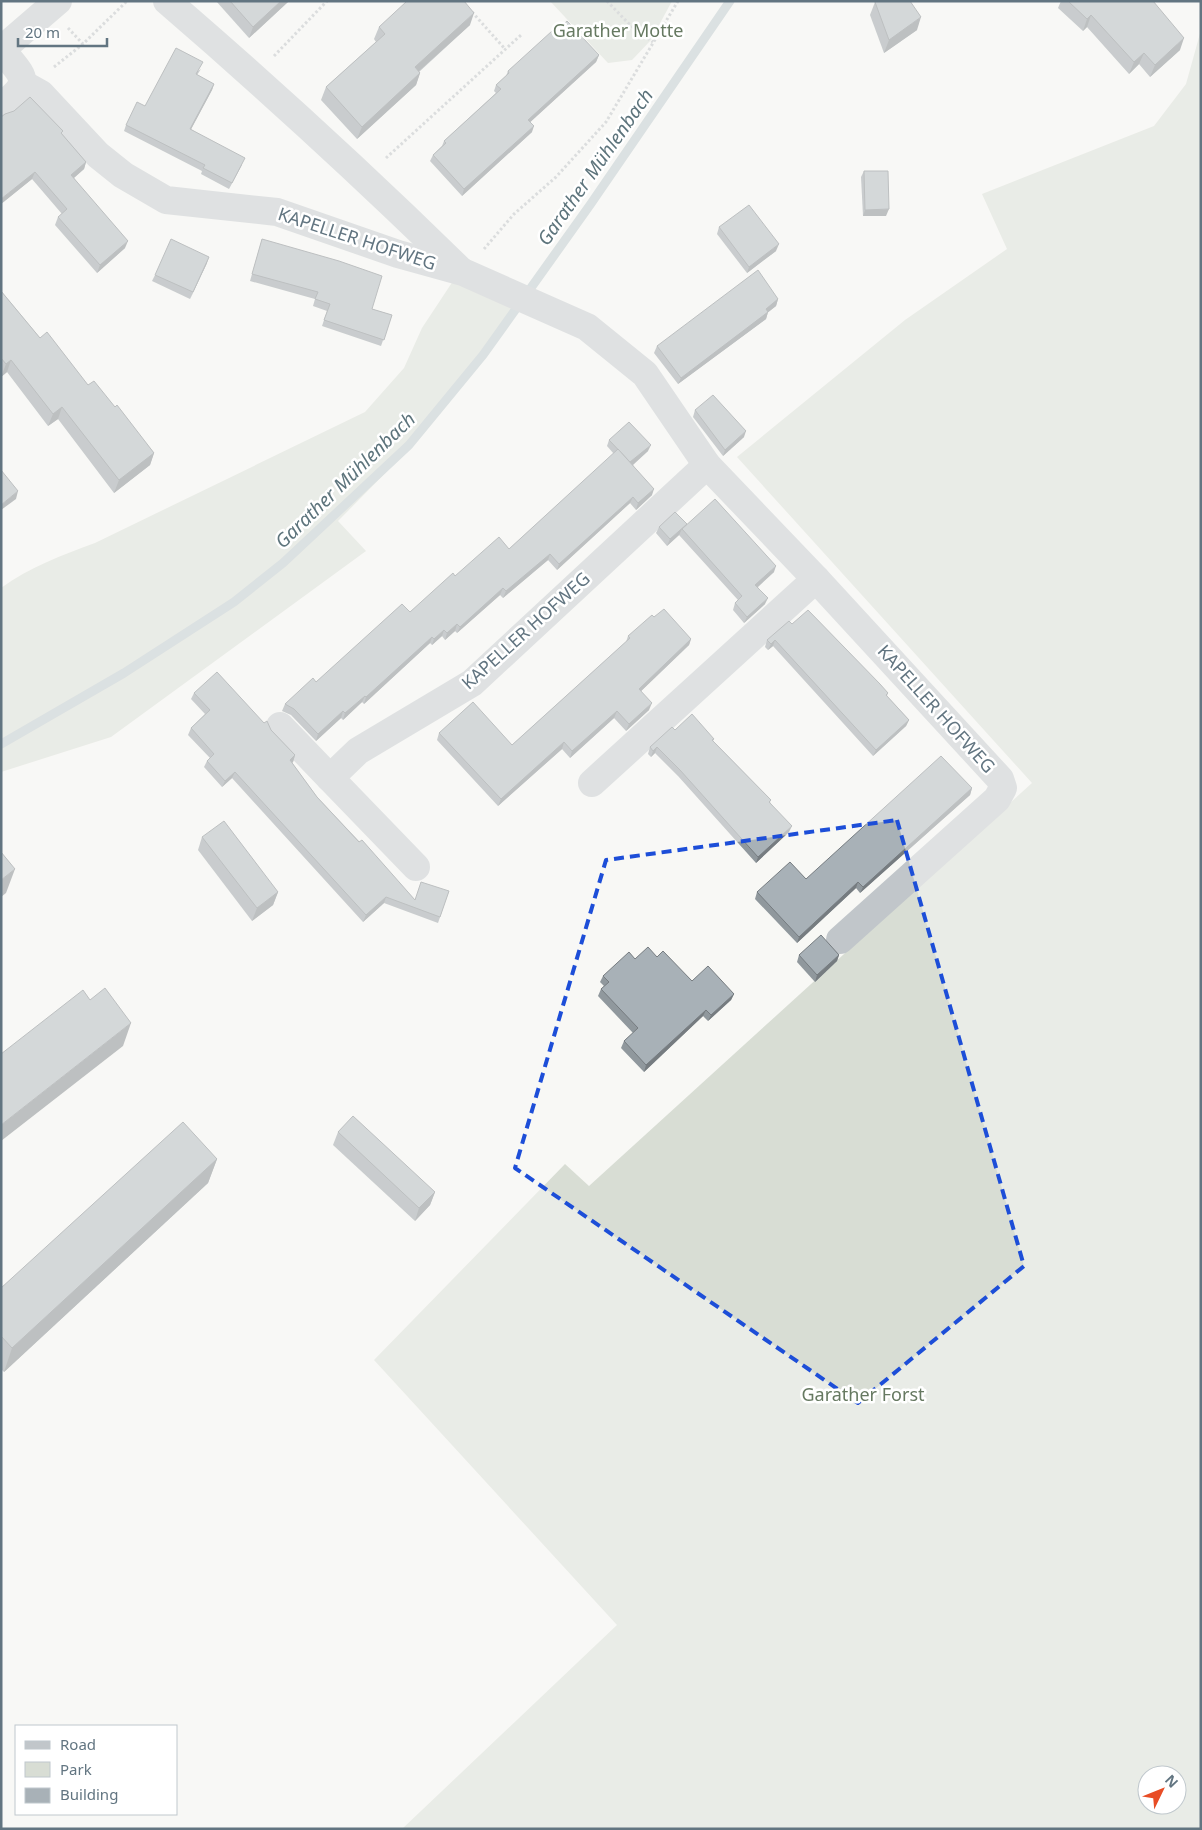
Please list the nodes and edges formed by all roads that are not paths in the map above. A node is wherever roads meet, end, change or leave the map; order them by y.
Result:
1 (58, 1) edge
2 (166, 1) edge
3 (1, 50) edge
4 (23, 84) junction
5 (1, 106) edge
6 (463, 272) junction
7 (707, 465) junction
8 (816, 578) junction
9 (280, 726) dead end
10 (330, 778) junction
11 (592, 783) dead end
12 (416, 867) dead end
13 (840, 940) dead end

1 - 3 street
2 - 6 street, KAPELLER HOFWEG
3 - 4 street
4 - 5 street
4 - 6 street, KAPELLER HOFWEG
6 - 7 street, KAPELLER HOFWEG
7 - 8 street, KAPELLER HOFWEG
7 - 10 street, KAPELLER HOFWEG
8 - 11 street
8 - 13 street, KAPELLER HOFWEG
9 - 10 street
10 - 12 street

